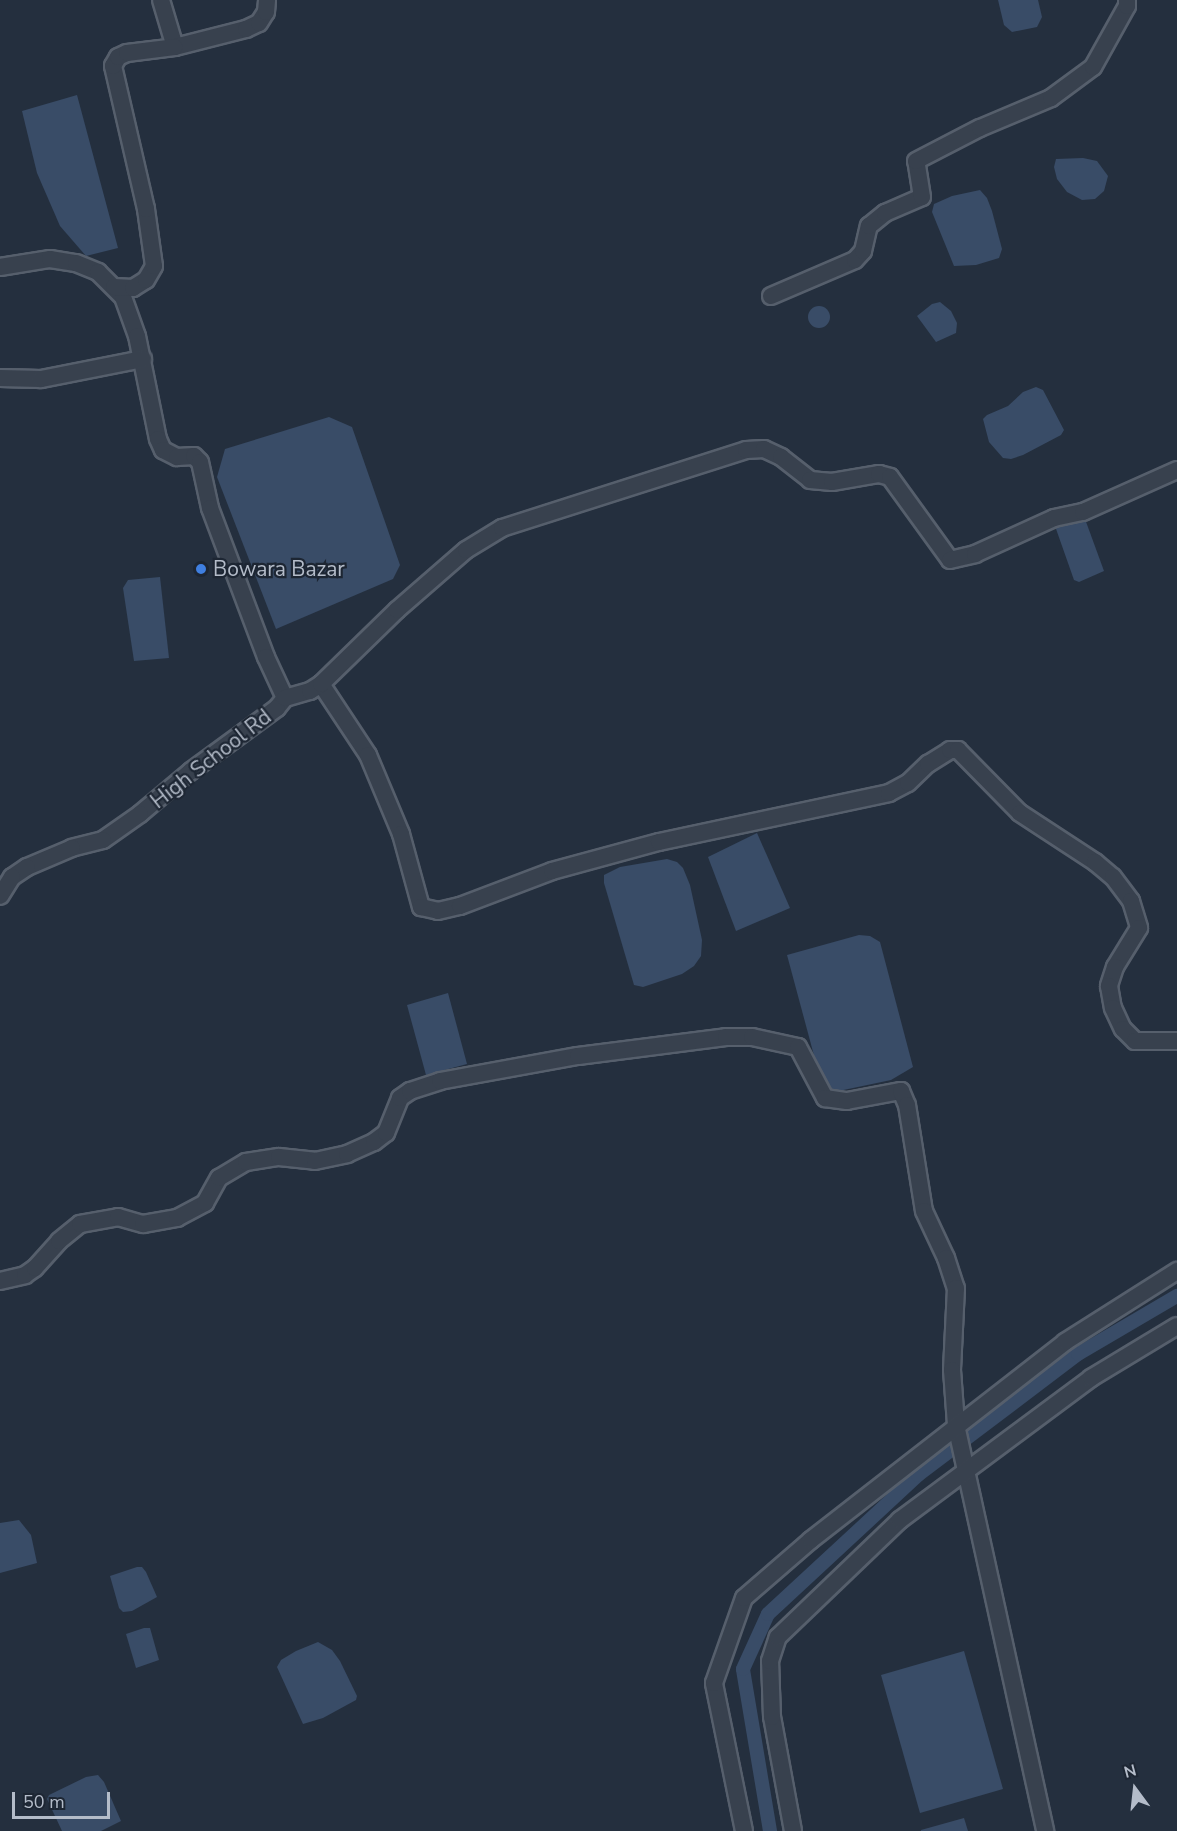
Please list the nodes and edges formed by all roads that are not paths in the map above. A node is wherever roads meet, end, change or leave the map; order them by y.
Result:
1 (161, 0) edge
2 (267, 0) edge
3 (1127, 0) edge
4 (175, 47) junction
5 (0, 267) edge
6 (114, 286) junction
7 (771, 296) dead end
8 (143, 359) junction
9 (0, 378) edge
10 (1177, 470) edge
11 (321, 684) junction
12 (285, 698) junction
13 (0, 896) edge
14 (1177, 1041) edge
15 (1177, 1271) edge
16 (0, 1281) edge
17 (1177, 1326) edge
18 (956, 1425) junction
19 (966, 1472) junction
20 (744, 1831) edge
21 (793, 1831) edge
22 (1045, 1831) edge

1 - 4 street
2 - 4 street
3 - 7 street
4 - 6 street
5 - 6 street
6 - 8 street
8 - 9 street
8 - 12 street, High School Rd
10 - 11 street
11 - 12 street
11 - 14 street
12 - 13 street, High School Rd
15 - 18 street
16 - 18 street
17 - 19 street
18 - 19 street
18 - 20 street
19 - 21 street
19 - 22 street

